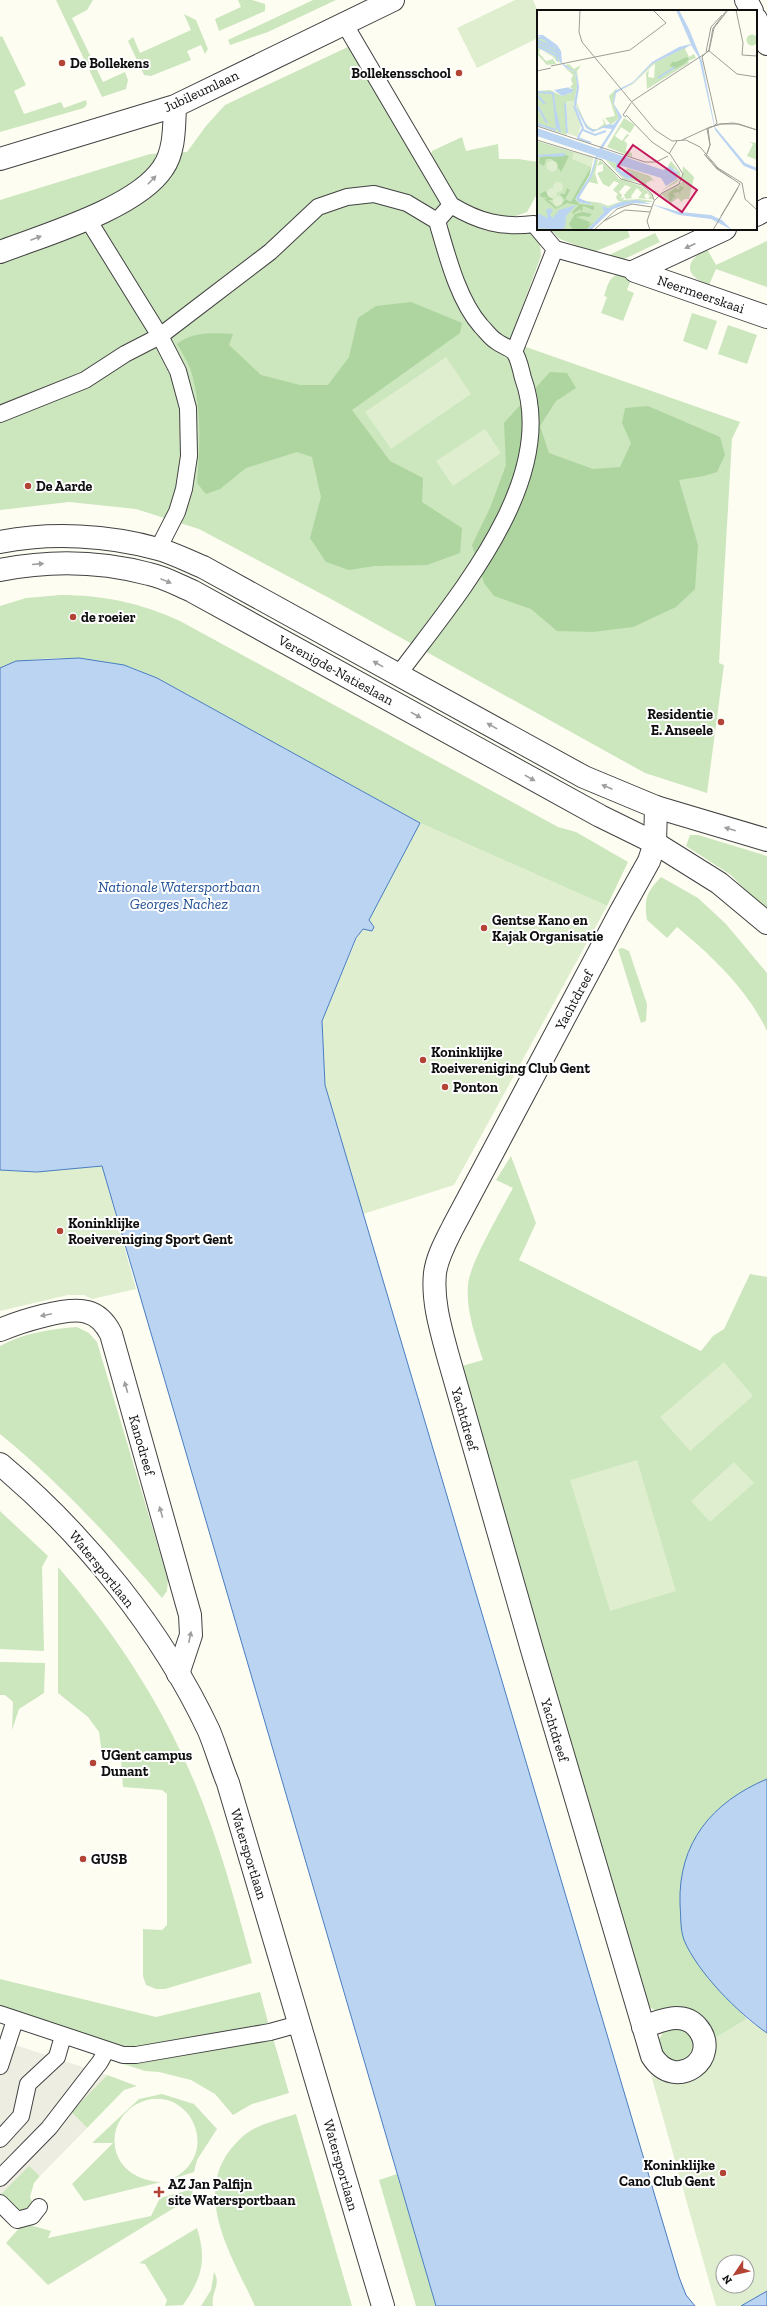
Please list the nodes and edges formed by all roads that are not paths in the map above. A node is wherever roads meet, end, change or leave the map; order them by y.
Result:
1 (393, 0) edge
2 (746, 0) edge
3 (751, 10) edge
4 (757, 22) edge
5 (344, 23) junction
6 (767, 44) edge
7 (175, 106) junction
8 (0, 159) edge
9 (451, 205) junction
10 (767, 210) edge
11 (757, 215) edge
12 (87, 218) junction
13 (437, 221) junction
14 (537, 224) edge
15 (542, 230) edge
16 (723, 230) edge
17 (556, 249) junction
18 (0, 252) edge
19 (634, 272) junction
20 (767, 317) edge
21 (160, 336) junction
22 (514, 352) junction
23 (0, 414) edge
24 (0, 542) edge
25 (158, 549) junction
26 (0, 570) edge
27 (398, 675) junction
28 (656, 808) junction
29 (767, 840) edge
30 (655, 843) junction
31 (767, 923) edge
32 (0, 1330) edge
33 (0, 1464) edge
34 (178, 1674) junction
35 (0, 2014) edge
36 (15, 2020) junction
37 (299, 2024) junction
38 (643, 2027) dead end
39 (63, 2036) junction
40 (106, 2051) junction
41 (0, 2066) edge
42 (0, 2139) edge
43 (0, 2178) edge
44 (0, 2203) edge
45 (39, 2207) dead end
46 (383, 2306) edge

1 - 5 street, Jubileumlaan
2 - 3 street
4 - 6 street
5 - 7 street, Jubileumlaan
5 - 9 street
7 - 8 street, Jubileumlaan
12 -> 7 street
9 - 13 street
9 - 14 street
10 - 11 street
18 -> 12 street
12 - 21 street
13 - 21 street
13 - 22 street
15 - 17 street
16 -> 19 street, Neermeerskaai
17 - 19 street, Neermeerskaai
17 - 22 street
19 - 20 street, Neermeerskaai
21 - 23 street
21 - 25 street
22 - 27 street
24 - 25 street, Verenigde-Natieslaan
27 -> 25 street, Verenigde-Natieslaan
26 -> 30 street, Verenigde-Natieslaan
28 -> 27 street, Verenigde-Natieslaan
29 -> 28 street, Verenigde-Natieslaan
28 - 30 street
30 - 31 street, Verenigde-Natieslaan
30 - 38 street, Yachtdreef
34 -> 32 street, Kanodreef
33 - 34 street, Watersportlaan
34 - 37 street, Watersportlaan
35 - 36 street
36 - 39 street
36 - 41 street
37 - 40 street
37 - 46 street, Watersportlaan
39 - 40 street
39 - 42 street
40 - 43 street
44 - 45 street

